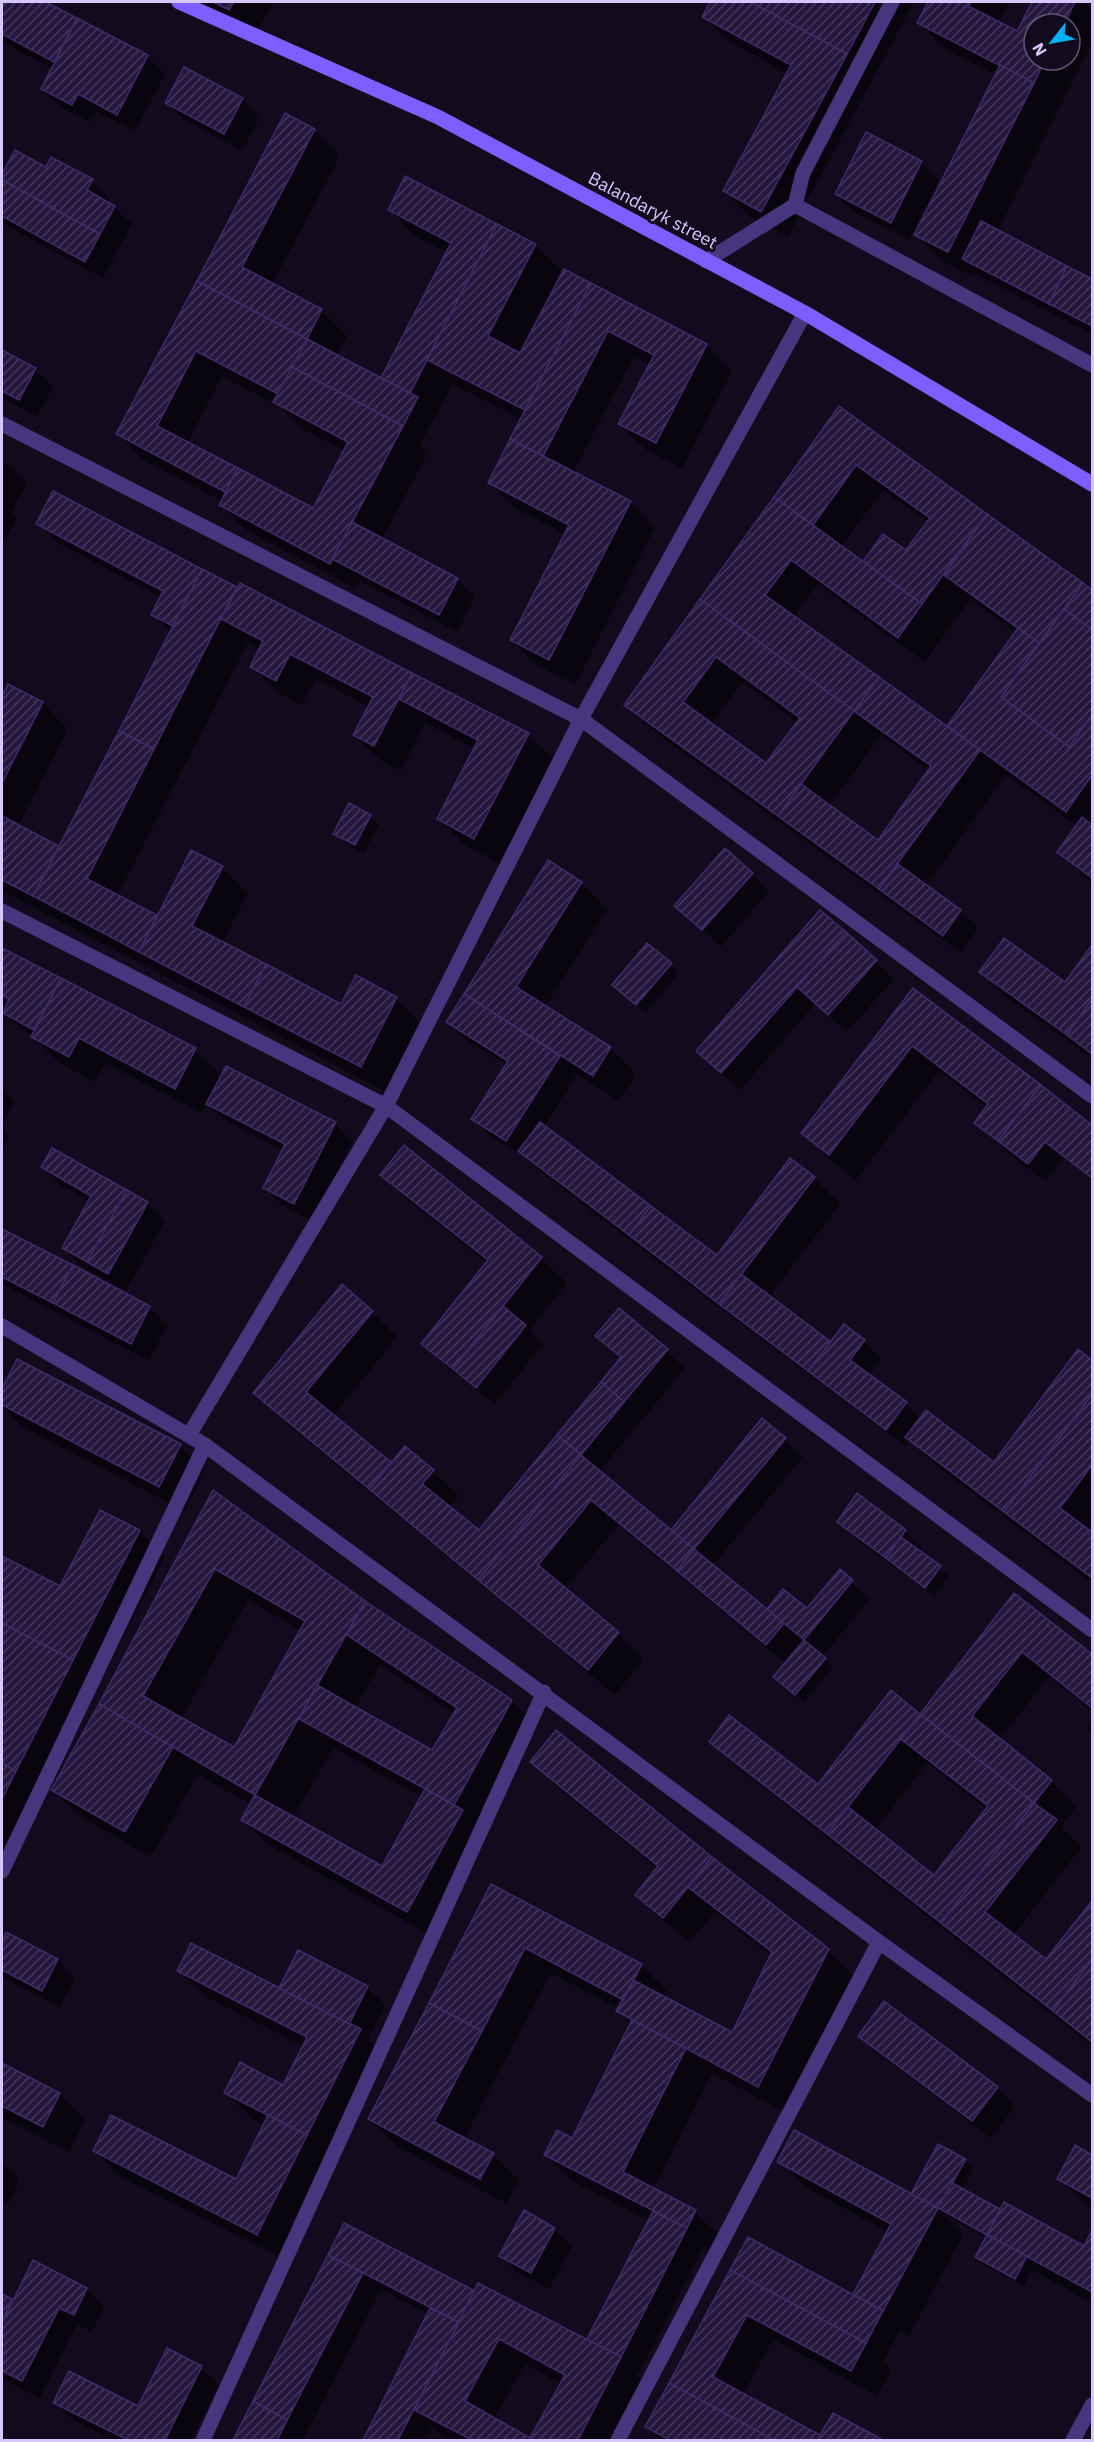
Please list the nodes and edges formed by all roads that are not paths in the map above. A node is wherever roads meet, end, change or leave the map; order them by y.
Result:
1 (179, 2) edge
2 (892, 2) edge
3 (795, 205) junction
4 (706, 261) junction
5 (805, 313) junction
6 (1092, 365) edge
7 (2, 424) edge
8 (1092, 484) edge
9 (581, 718) junction
10 (2, 911) edge
11 (1092, 1096) edge
12 (386, 1106) junction
13 (2, 1326) edge
14 (189, 1435) junction
15 (205, 1445) junction
16 (1092, 1630) edge
17 (544, 1692) junction
18 (2, 1871) edge
19 (879, 1942) junction
20 (1092, 2096) edge
21 (1092, 2405) edge
22 (203, 2440) edge
23 (618, 2440) edge
24 (1073, 2440) edge

1 - 4 street, Balandaryk street
2 - 3 street
3 - 4 street
3 - 6 street
4 - 5 street, Balandaryk street
5 - 8 street, Balandaryk street
5 - 9 street
7 - 9 street
9 - 11 street
9 - 12 street
10 - 12 street
12 - 14 street
12 - 16 street
13 - 14 street
14 - 15 street
15 - 17 street
15 - 18 street
17 - 19 street
17 - 22 street
19 - 20 street
19 - 23 street
21 - 24 street

